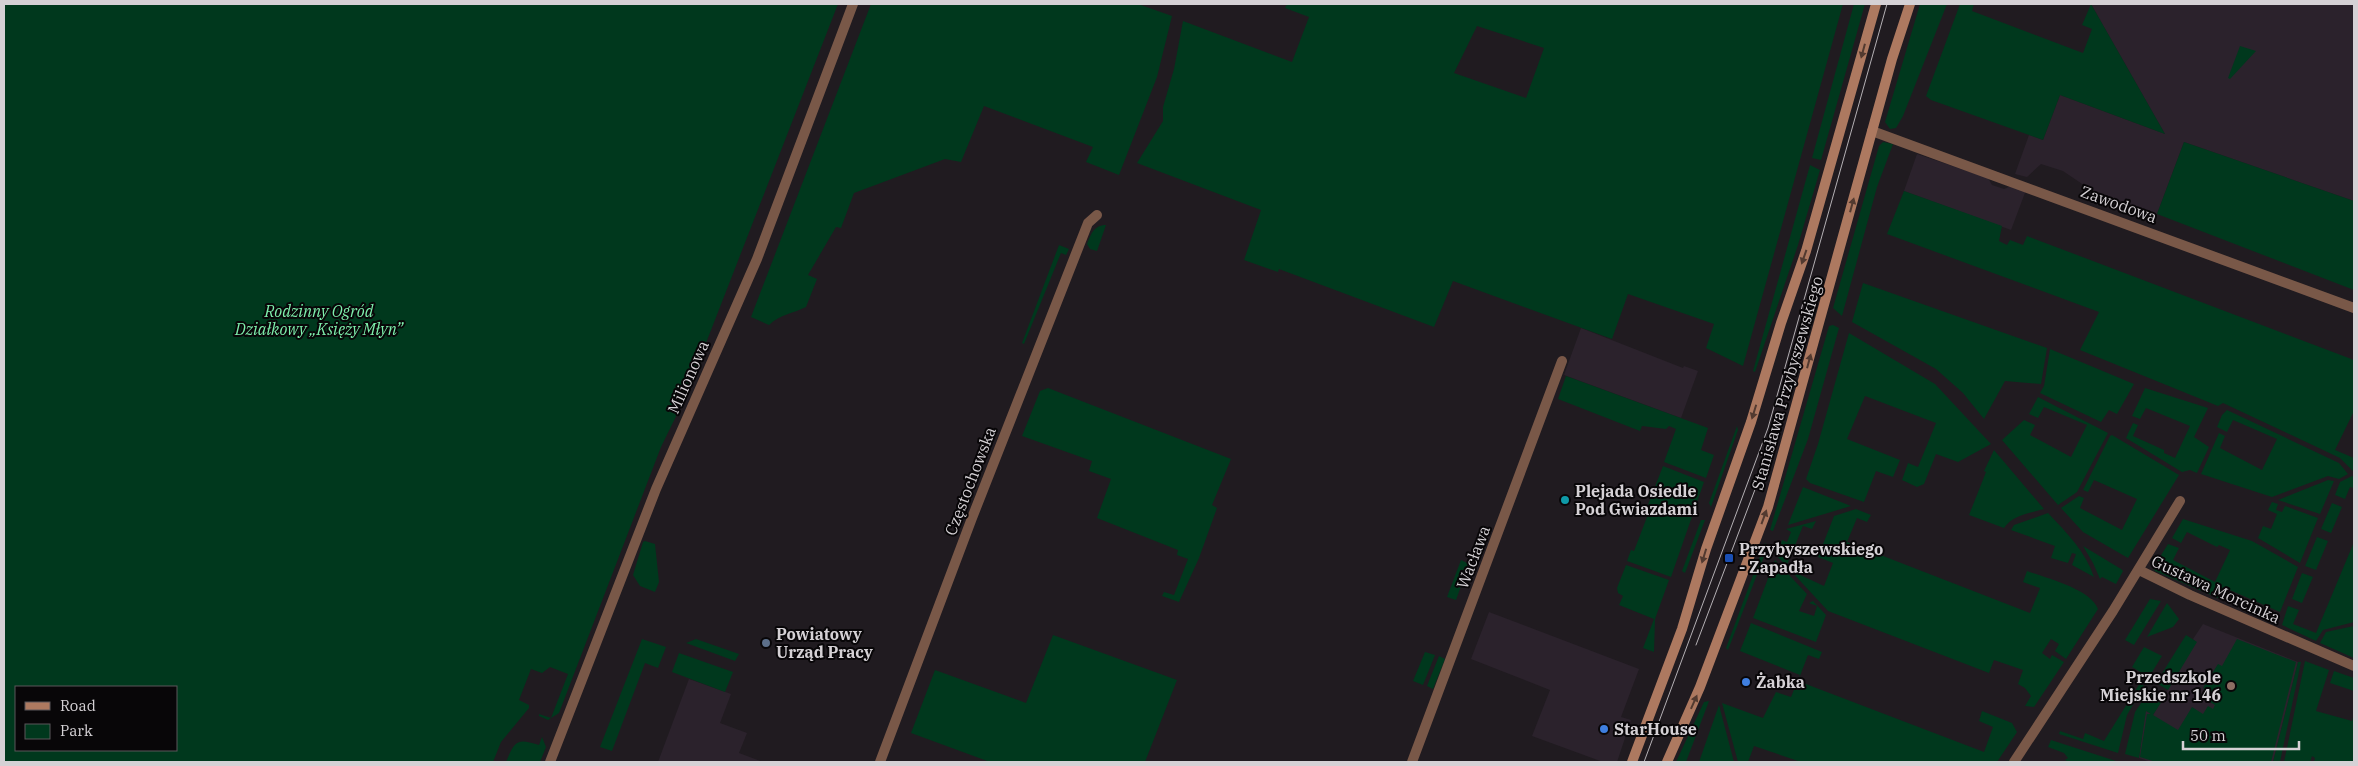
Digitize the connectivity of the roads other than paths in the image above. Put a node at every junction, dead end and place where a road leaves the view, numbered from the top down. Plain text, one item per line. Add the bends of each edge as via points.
1 (852, 4) edge
2 (1876, 4) edge
3 (1910, 4) edge
4 (1872, 131) junction
5 (1097, 215) dead end
6 (2354, 308) edge
7 (1562, 361) dead end
8 (2180, 500) dead end
9 (2139, 570) junction
10 (2354, 666) edge
11 (550, 762) edge
12 (880, 762) edge
13 (1412, 762) edge
14 (1632, 762) edge
15 (1667, 762) edge
16 (2014, 762) edge

1 - 11 street, Milionowa via 756,258 656,489
2 -> 14 main road, Stanisława Przybyszewskiego via 1806,251 1751,422 1706,549 1682,629
3 - 4 main road, Stanisława Przybyszewskiego
4 - 6 street, Zawodowa
15 -> 4 main road, Stanisława Przybyszewskiego via 1707,670 1768,507
5 - 12 street, Częstochowska via 1088,223 1039,346
7 - 13 street, Wacława
8 - 9 street
9 - 10 street, Gustawa Morcinka
9 - 16 street, Gustawa Morcinka

